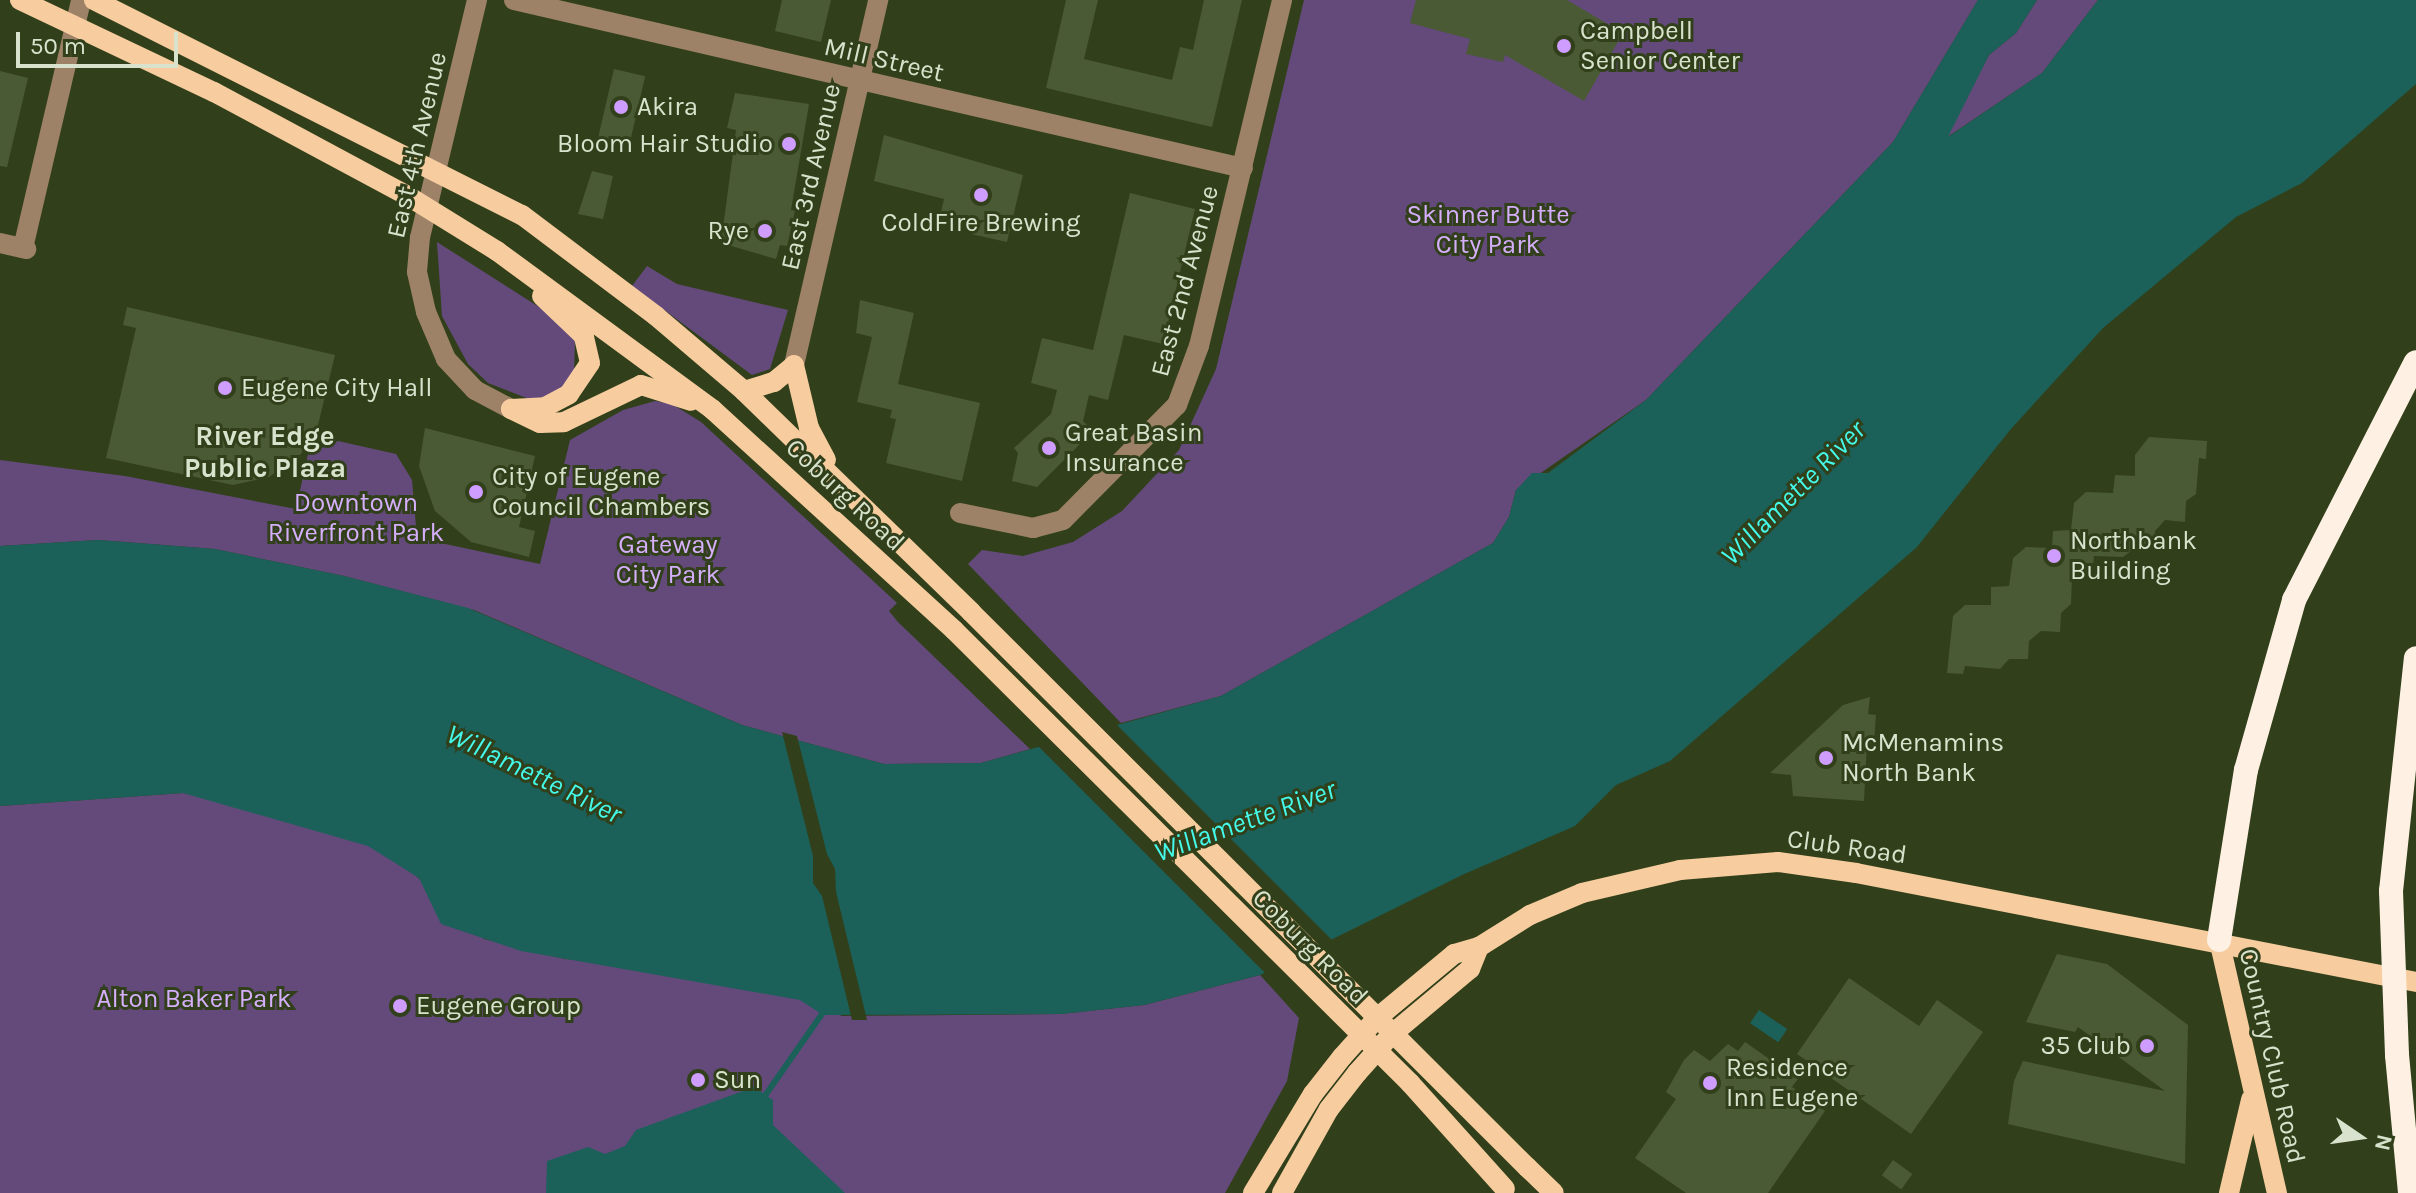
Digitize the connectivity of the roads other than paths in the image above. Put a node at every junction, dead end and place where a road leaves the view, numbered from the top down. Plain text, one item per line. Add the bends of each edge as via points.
1 (20, 0) edge
2 (81, 0) edge
3 (94, 0) edge
4 (477, 0) edge
5 (514, 0) edge
6 (878, 0) edge
7 (1282, 0) edge
8 (860, 81) junction
9 (1243, 168) junction
10 (0, 243) edge
11 (497, 251) junction
12 (2416, 362) edge
13 (794, 365) junction
14 (744, 391) junction
15 (511, 409) junction
16 (712, 409) junction
17 (834, 474) junction
18 (960, 513) dead end
19 (2416, 658) edge
20 (2219, 940) junction
21 (1479, 947) junction
22 (2416, 982) edge
23 (2252, 1092) junction
24 (1507, 1191) edge
25 (1253, 1193) edge
26 (1282, 1193) edge
27 (1554, 1193) edge
28 (2229, 1193) edge
29 (2277, 1193) edge
30 (2410, 1193) edge

1 - 11 main road, Coburg Road, bridge via 214,92 408,196
2 - 10 street via 25,249
3 - 14 main road, Coburg Road, bridge via 522,215 656,316
4 - 15 street, East 4th Avenue via 420,237 417,272 426,312 446,359 475,390
5 - 8 street, Mill Street
6 - 8 street, East 3rd Avenue
7 - 9 street, East 2nd Avenue
8 - 9 street, Mill Street
8 - 13 street, East 3rd Avenue
9 - 18 street, East 2nd Avenue via 1199,346 1177,405 1063,520 1033,528
11 - 15 main road via 576,325 590,348 585,376 569,394 545,407
11 - 16 main road, Coburg Road
12 - 20 highway via 2294,600 2246,770
13 - 14 main road via 774,382
13 - 17 main road via 809,428
14 - 17 main road, Coburg Road
15 - 16 main road via 540,423 564,422 618,392 645,385
16 - 24 main road, Coburg Road, bridge via 954,630 1410,1083
17 - 27 main road, Coburg Road, bridge
19 - 30 highway, bridge via 2391,891 2397,1055
20 - 21 main road, Club Road via 1778,862 1680,870 1582,893 1530,915
20 - 22 main road, Country Club Road
20 - 23 main road, Country Club Road
21 - 25 main road, Club Road via 1454,954 1377,1018 1313,1094
21 - 26 main road, Club Road via 1470,969 1391,1035 1357,1073 1329,1109
23 - 28 main road
23 - 29 main road, Country Club Road

